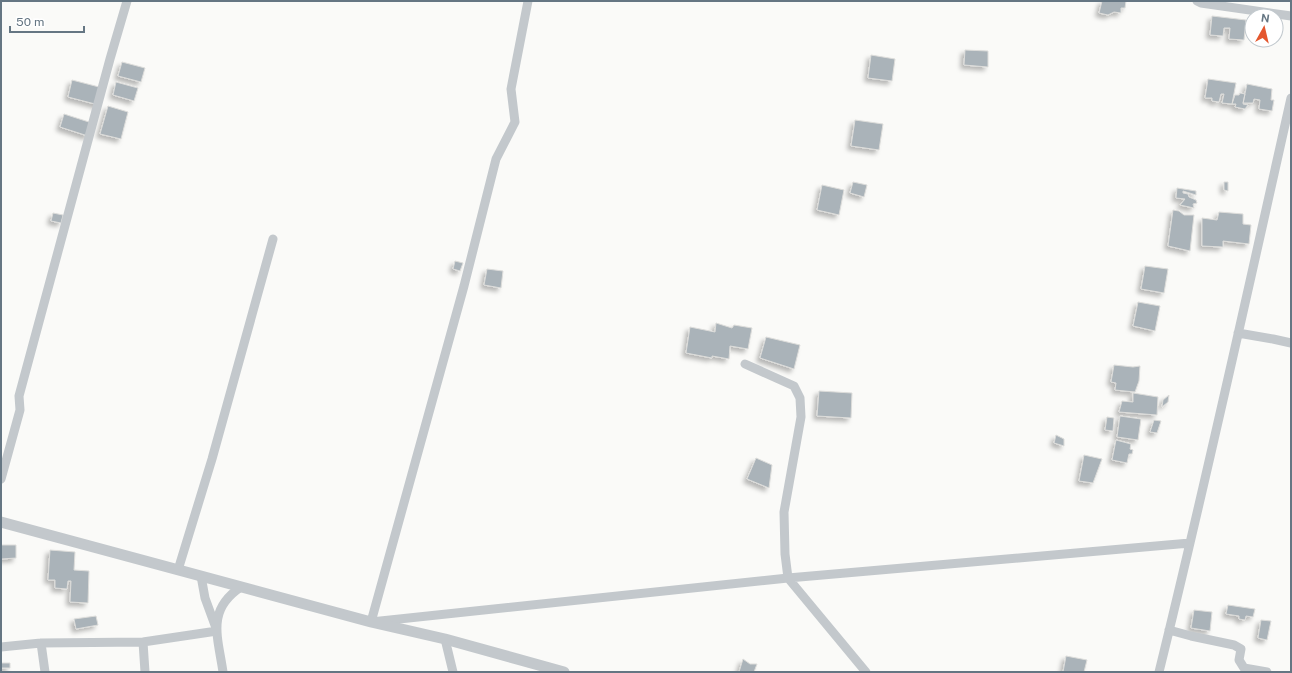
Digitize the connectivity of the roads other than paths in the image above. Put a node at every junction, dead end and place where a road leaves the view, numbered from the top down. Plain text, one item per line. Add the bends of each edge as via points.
1 (127, 1) edge
2 (528, 1) edge
3 (1197, 1) edge
4 (1291, 16) edge
5 (1291, 98) edge
6 (273, 239) dead end
7 (1238, 334) junction
8 (1291, 343) edge
9 (745, 364) dead end
10 (1, 479) edge
11 (1, 522) edge
12 (1190, 543) junction
13 (178, 570) junction
14 (201, 576) junction
15 (788, 578) junction
16 (241, 586) junction
17 (371, 622) junction
18 (1169, 630) junction
19 (217, 631) junction
20 (446, 639) junction
21 (41, 642) junction
22 (143, 642) junction
23 (1, 647) edge
24 (46, 672) edge
25 (145, 672) edge
26 (223, 672) edge
27 (453, 672) edge
28 (564, 672) edge
29 (866, 672) edge
30 (1159, 672) edge
31 (1267, 672) edge

1 - 10 street via 19,396 20,410
2 - 17 street via 511,89 515,122 496,160 464,286
3 - 4 street
5 - 7 street
6 - 13 street
7 - 8 street
7 - 12 street
9 - 15 street via 794,386 800,398 801,417 784,512
11 - 13 street
12 - 15 street
12 - 18 street
13 - 14 street
14 - 16 street
14 - 19 street via 207,604
15 - 17 street
15 - 29 street
16 - 17 street
16 - 19 street via 222,605
17 - 20 street
18 - 30 street
18 - 31 street via 1234,645 1241,649 1239,660 1244,668
19 - 22 street
19 - 26 street
20 - 27 street
20 - 28 street
21 - 22 street
21 - 23 street
21 - 24 street
22 - 25 street

